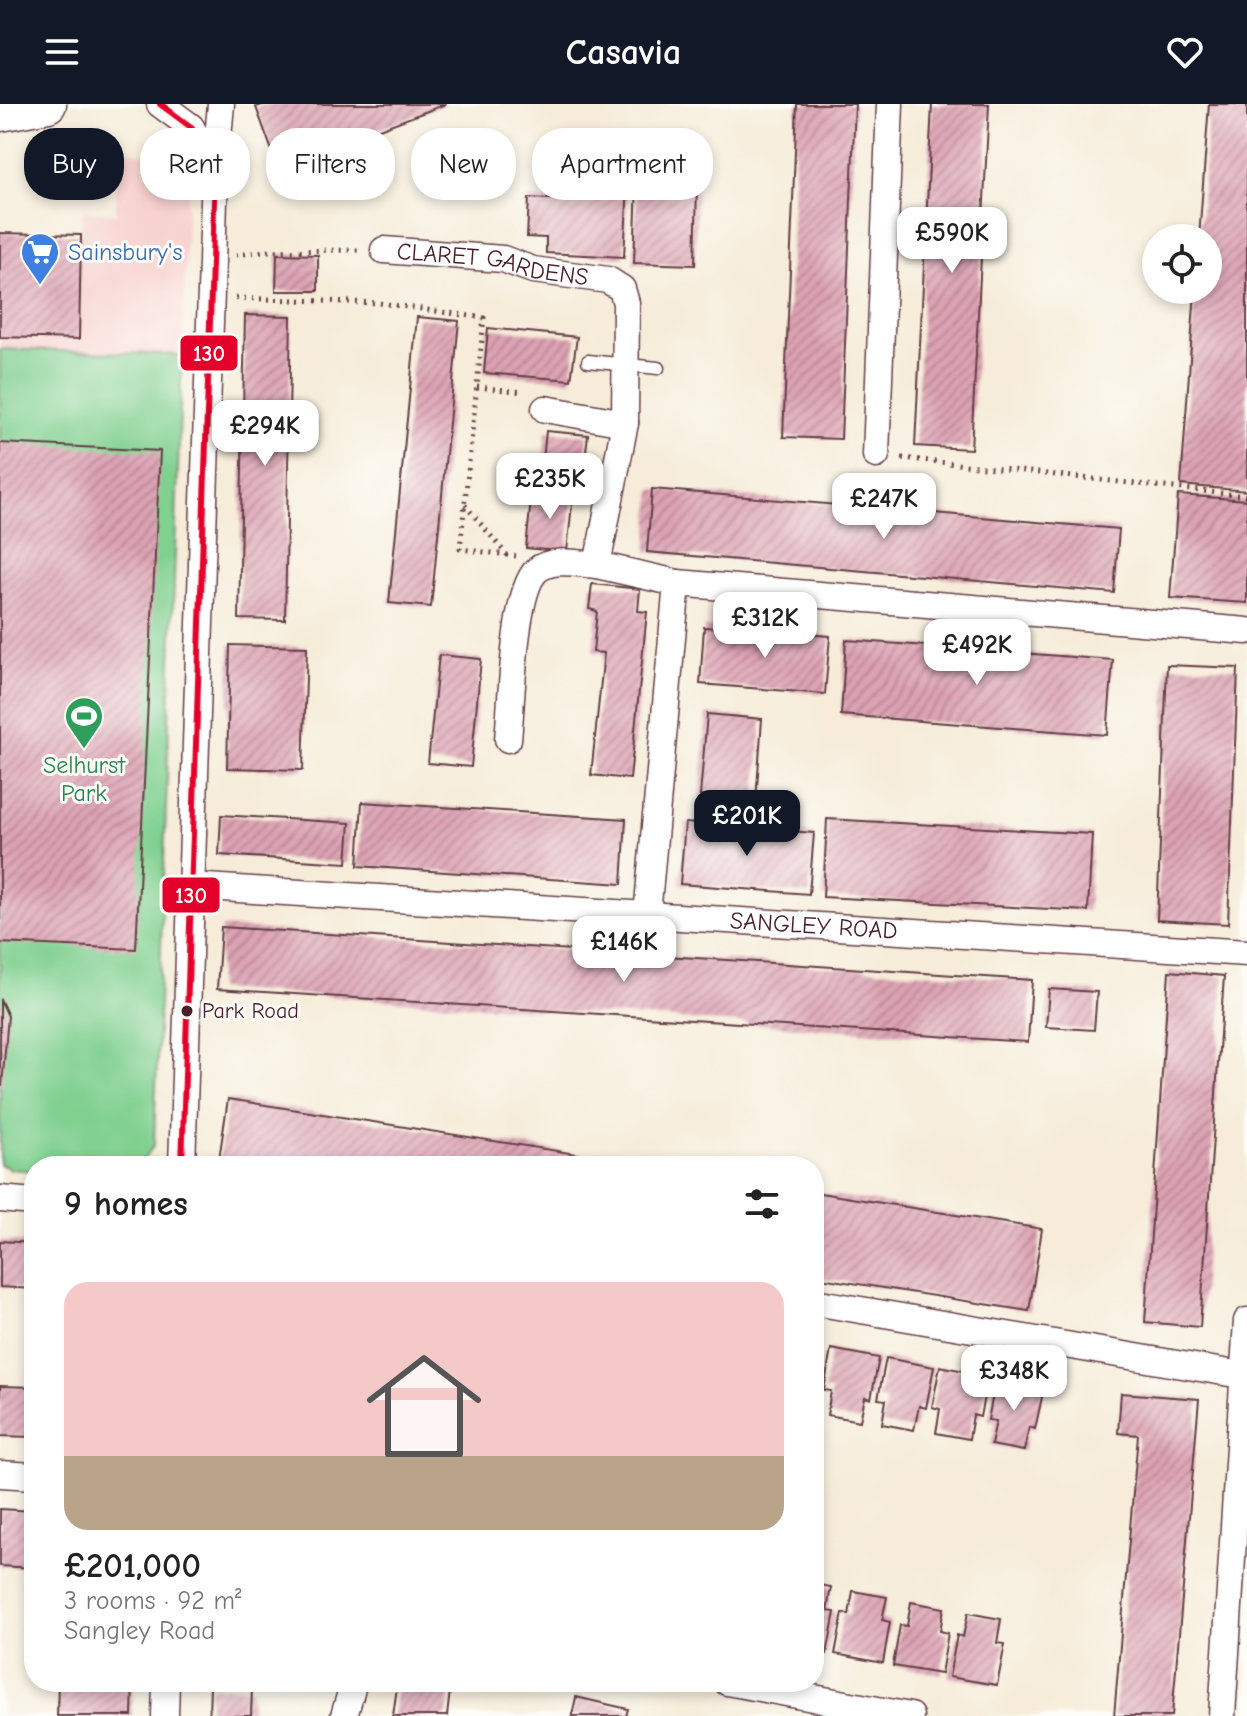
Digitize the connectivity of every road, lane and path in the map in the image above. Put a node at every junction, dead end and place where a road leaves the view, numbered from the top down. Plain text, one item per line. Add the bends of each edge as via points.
1 (48, 104) edge
2 (160, 104) edge
3 (221, 104) edge
4 (890, 104) edge
5 (0, 113) edge
6 (192, 128) edge
7 (219, 128) edge
8 (214, 200) edge
9 (384, 250) joint
10 (212, 259) junction
11 (211, 298) junction
12 (588, 361) dead end
13 (626, 363) junction
14 (658, 368) dead end
15 (477, 387) junction
16 (545, 409) joint
17 (625, 423) junction
18 (876, 455) joint
19 (1247, 496) edge
20 (465, 504) junction
21 (507, 555) junction
22 (557, 562) junction
23 (597, 565) junction
24 (677, 583) junction
25 (1247, 631) edge
26 (508, 739) dead end
27 (191, 886) junction
28 (647, 915) junction
29 (1247, 953) edge
30 (182, 1156) edge
31 (0, 1199) edge
32 (24, 1201) edge
33 (824, 1304) edge
34 (1247, 1321) edge
35 (1246, 1375) edge
36 (0, 1474) edge
37 (24, 1475) edge
38 (166, 1692) edge
39 (351, 1692) edge
40 (781, 1692) edge
41 (165, 1716) edge
42 (344, 1716) edge
43 (910, 1716) edge
44 (1222, 1716) edge

1 - 5 main road
2 - 6 street
3 - 7 street
4 - 18 street
8 - 10 street
9 - 10 path via 265,251
9 - 13 street, CLARET GARDENS via 503,259 533,270 608,280 622,289 626,303
10 - 11 street
11 - 15 path via 379,303 484,318
11 - 27 street
12 - 13 lane
13 - 14 lane
13 - 17 street, CLARET GARDENS
15 - 16 path via 530,393 527,407
15 - 20 path
16 - 17 street
17 - 23 street, CLARET GARDENS
18 - 19 path
20 - 21 path
20 - 21 path via 460,549
21 - 22 path
22 - 23 street
22 - 26 street via 539,568 520,604
23 - 24 street
24 - 25 street
24 - 28 street
27 - 28 street, SANGLEY ROAD
27 - 30 street
28 - 29 street, SANGLEY ROAD
31 - 32 street
33 - 35 street
34 - 35 street
35 - 44 street
36 - 37 street
38 - 41 street
39 - 42 street
40 - 43 street

